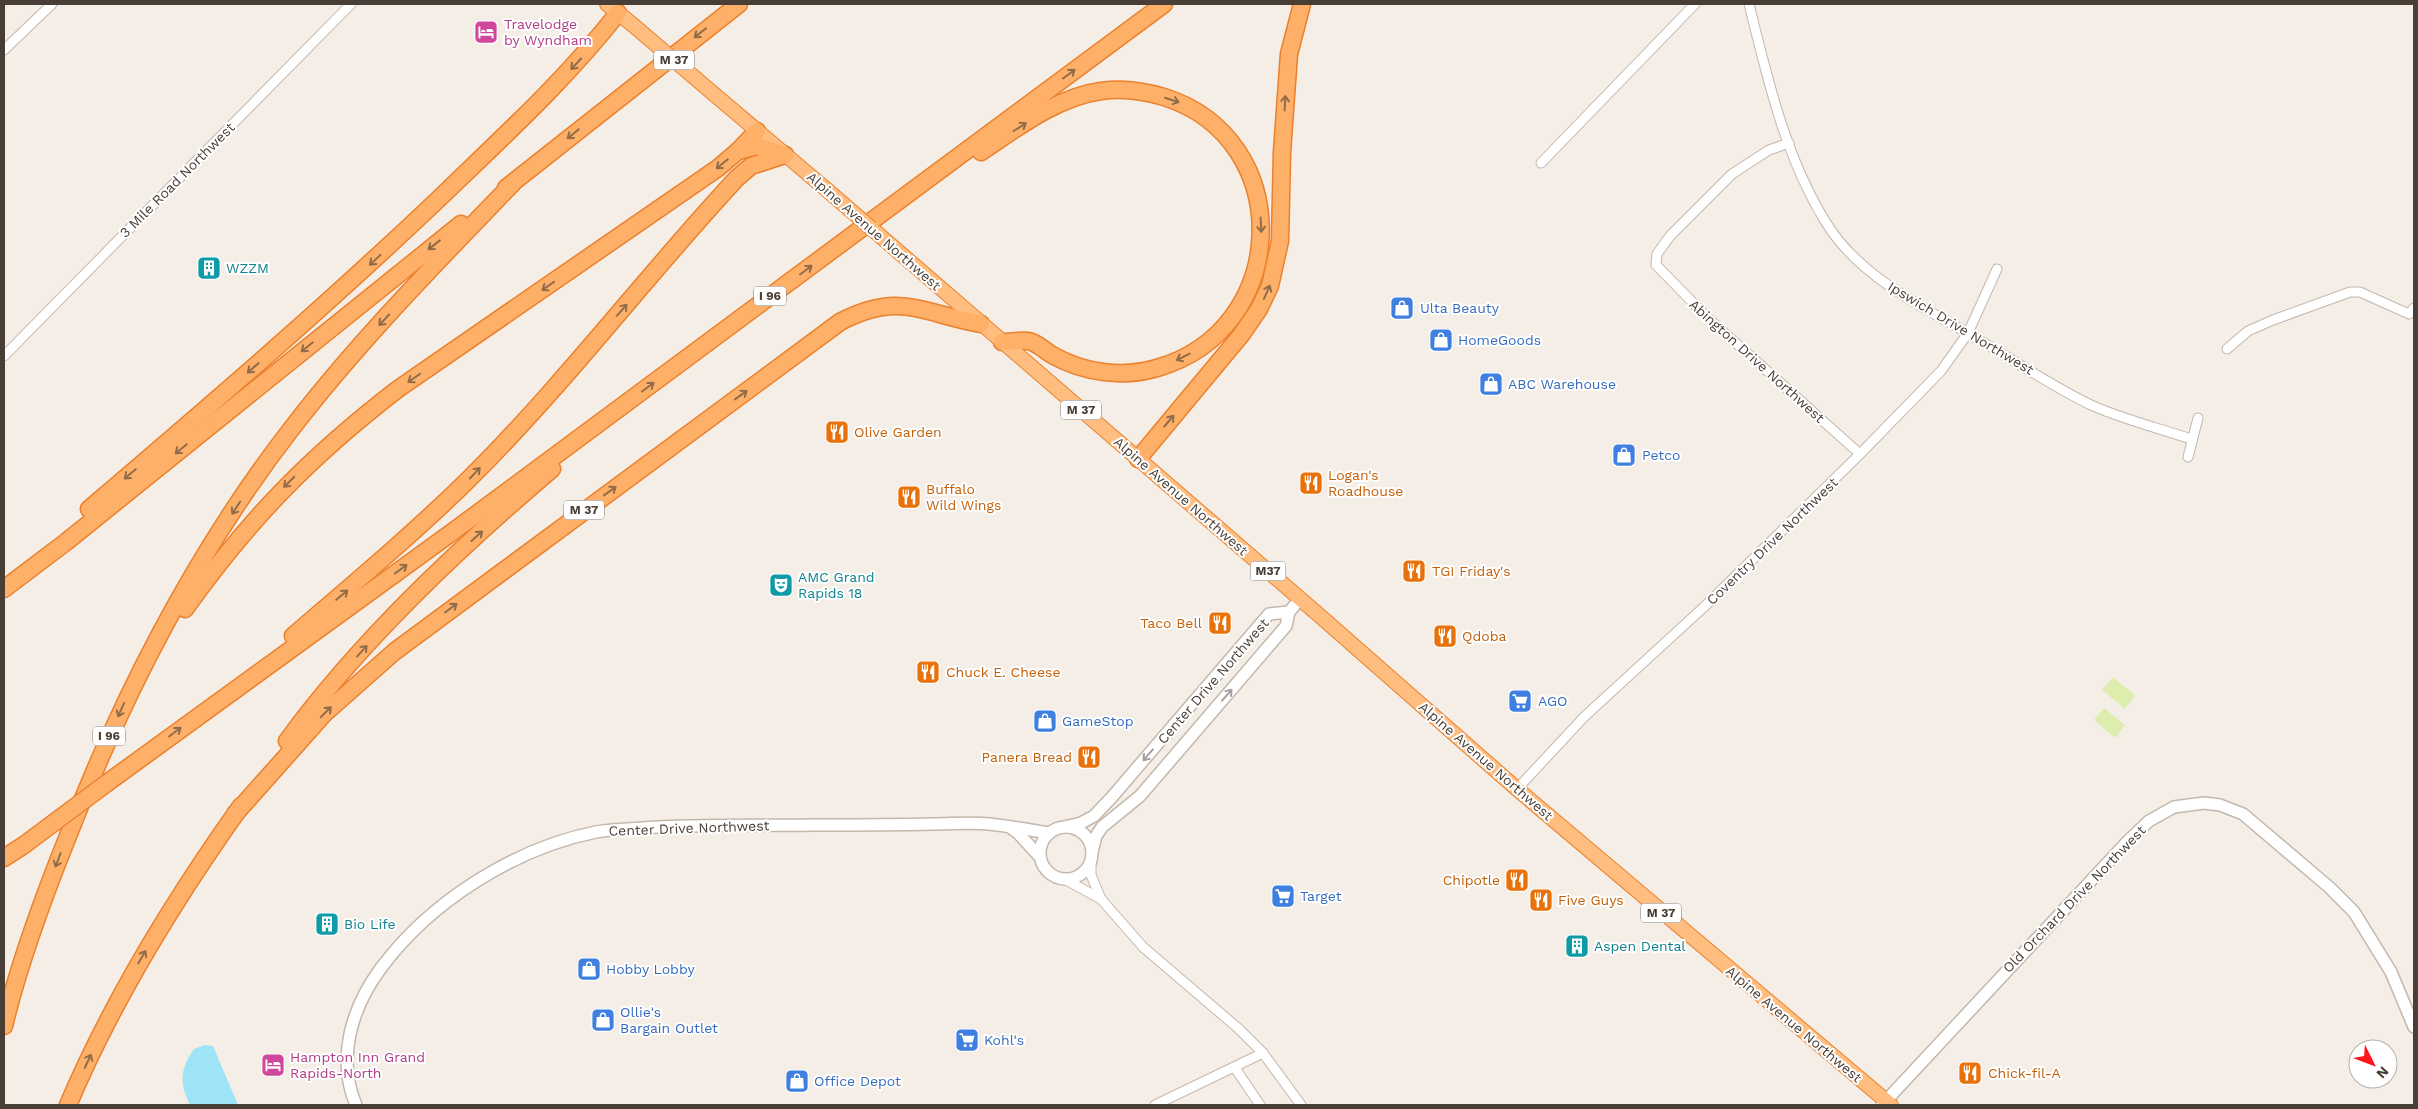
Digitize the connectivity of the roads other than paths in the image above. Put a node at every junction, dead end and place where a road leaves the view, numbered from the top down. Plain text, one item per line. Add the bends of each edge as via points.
1 (52, 4) edge
2 (351, 4) edge
3 (739, 4) edge
4 (1164, 4) edge
5 (1302, 4) edge
6 (1695, 4) edge
7 (1749, 4) edge
8 (616, 7) edge
9 (633, 25) joint
10 (4, 50) edge
11 (757, 130) junction
12 (1789, 143) junction
13 (738, 151) junction
14 (785, 155) junction
15 (1541, 163) dead end
16 (932, 176) junction
17 (513, 182) junction
18 (1997, 270) dead end
19 (2414, 308) edge
20 (981, 324) junction
21 (1968, 333) junction
22 (1002, 342) junction
23 (2227, 349) dead end
24 (4, 356) edge
25 (609, 416) junction
26 (2198, 418) dead end
27 (2191, 439) junction
28 (1860, 454) junction
29 (2188, 457) dead end
30 (1138, 459) junction
31 (1236, 543) joint
32 (6, 587) edge
33 (1300, 599) junction
34 (1289, 612) junction
35 (254, 674) junction
36 (132, 684) junction
37 (1517, 789) junction
38 (235, 814) junction
39 (1064, 827) junction
40 (1009, 828) junction
41 (1049, 833) junction
42 (1091, 856) junction
43 (1040, 857) junction
44 (4, 858) edge
45 (1064, 879) junction
46 (1101, 899) junction
47 (4, 1026) edge
48 (2414, 1026) edge
49 (1263, 1053) junction
50 (1235, 1068) junction
51 (1886, 1104) edge
52 (68, 1105) edge
53 (356, 1105) edge
54 (1154, 1105) edge
55 (1260, 1105) edge
56 (1301, 1105) edge

1 - 10 street
2 - 24 street, 3 Mile Road Northwest
3 -> 17 highway, I 96
16 -> 4 highway, I 96
30 -> 5 highway via 1242,334 1270,286 1280,241 1289,54
6 - 15 street
7 - 12 street, Ipswich Drive Northwest via 1767,79
8 - 9 highway, M 37
8 -> 32 highway via 588,50 540,101 376,259 54,540
9 - 11 highway, Alpine Avenue Northwest / M 37, bridge
11 - 13 highway
11 - 14 highway, Alpine Avenue Northwest / M 37
12 - 21 street, Ipswich Drive Northwest via 1807,189 1841,243 1903,296
12 - 28 street, Abington Drive Northwest via 1769,150 1732,174 1670,236 1657,254 1656,265 1710,319
13 - 14 highway via 757,146
13 -> 36 highway via 687,190 398,389 334,441 287,483 219,562
14 - 20 highway, Alpine Avenue Northwest / M 37, bridge
35 -> 14 highway via 469,480 737,178 751,166
16 -> 22 highway via 963,164 1060,104 1101,91 1127,90 1180,102 1203,116 1235,150 1250,175 1262,225 1261,254 1254,278 1239,308 1201,347 1156,368 1114,373 1073,365 1030,341
25 -> 16 highway, I 96
17 -> 32 highway
17 -> 36 highway, I 96 via 372,332 291,429 178,601
18 - 21 street, Coventry Drive Northwest
19 - 23 street via 2409,314 2360,292 2350,292 2273,320 2248,332
20 - 22 highway, Alpine Avenue Northwest / M 37
38 -> 20 highway, M 37 via 324,714 394,652 840,322 859,312 898,305 918,307
21 - 27 street, Ipswich Drive Northwest via 2091,405
21 - 28 street, Coventry Drive Northwest via 1941,371
22 - 30 highway, Alpine Avenue Northwest / M 37
35 -> 25 highway
38 -> 25 highway, I 96 via 298,727 386,626 472,541
26 - 27 street
27 - 29 street
28 - 37 street, Coventry Drive Northwest via 1705,606 1584,717
30 - 31 highway, Alpine Avenue Northwest / M 37
31 - 33 highway, Alpine Avenue Northwest / M37
33 - 34 street
33 - 37 highway, Alpine Avenue Northwest / M 37
34 -> 39 street, Center Drive Northwest via 1269,614 1094,816
42 -> 34 street, Center Drive Northwest via 1102,827 1140,796 1286,626
44 -> 35 highway, bridge
36 -> 47 highway, I 96 via 37,913
37 - 51 highway, Alpine Avenue Northwest / M 37
52 -> 38 highway, I 96 via 99,1037 143,956
39 - 41 street
39 - 42 street via 1086,836
40 - 41 street, Center Drive Northwest
40 - 43 street
40 - 53 street, Center Drive Northwest via 988,824 670,826 598,832 538,849 496,868 458,894 388,958 367,987 351,1024 347,1056 351,1094
41 - 43 street via 1043,840
42 - 45 street via 1080,874
42 - 46 street via 1091,875
43 - 45 street via 1048,872
45 - 46 street
46 - 49 street via 1143,947
48 - 51 street, Old Orchard Drive Northwest via 2392,972 2354,912 2334,892 2243,814 2204,803 2189,804 2161,813 2128,841
49 - 50 street
49 - 56 street
50 - 54 street
50 - 55 street

